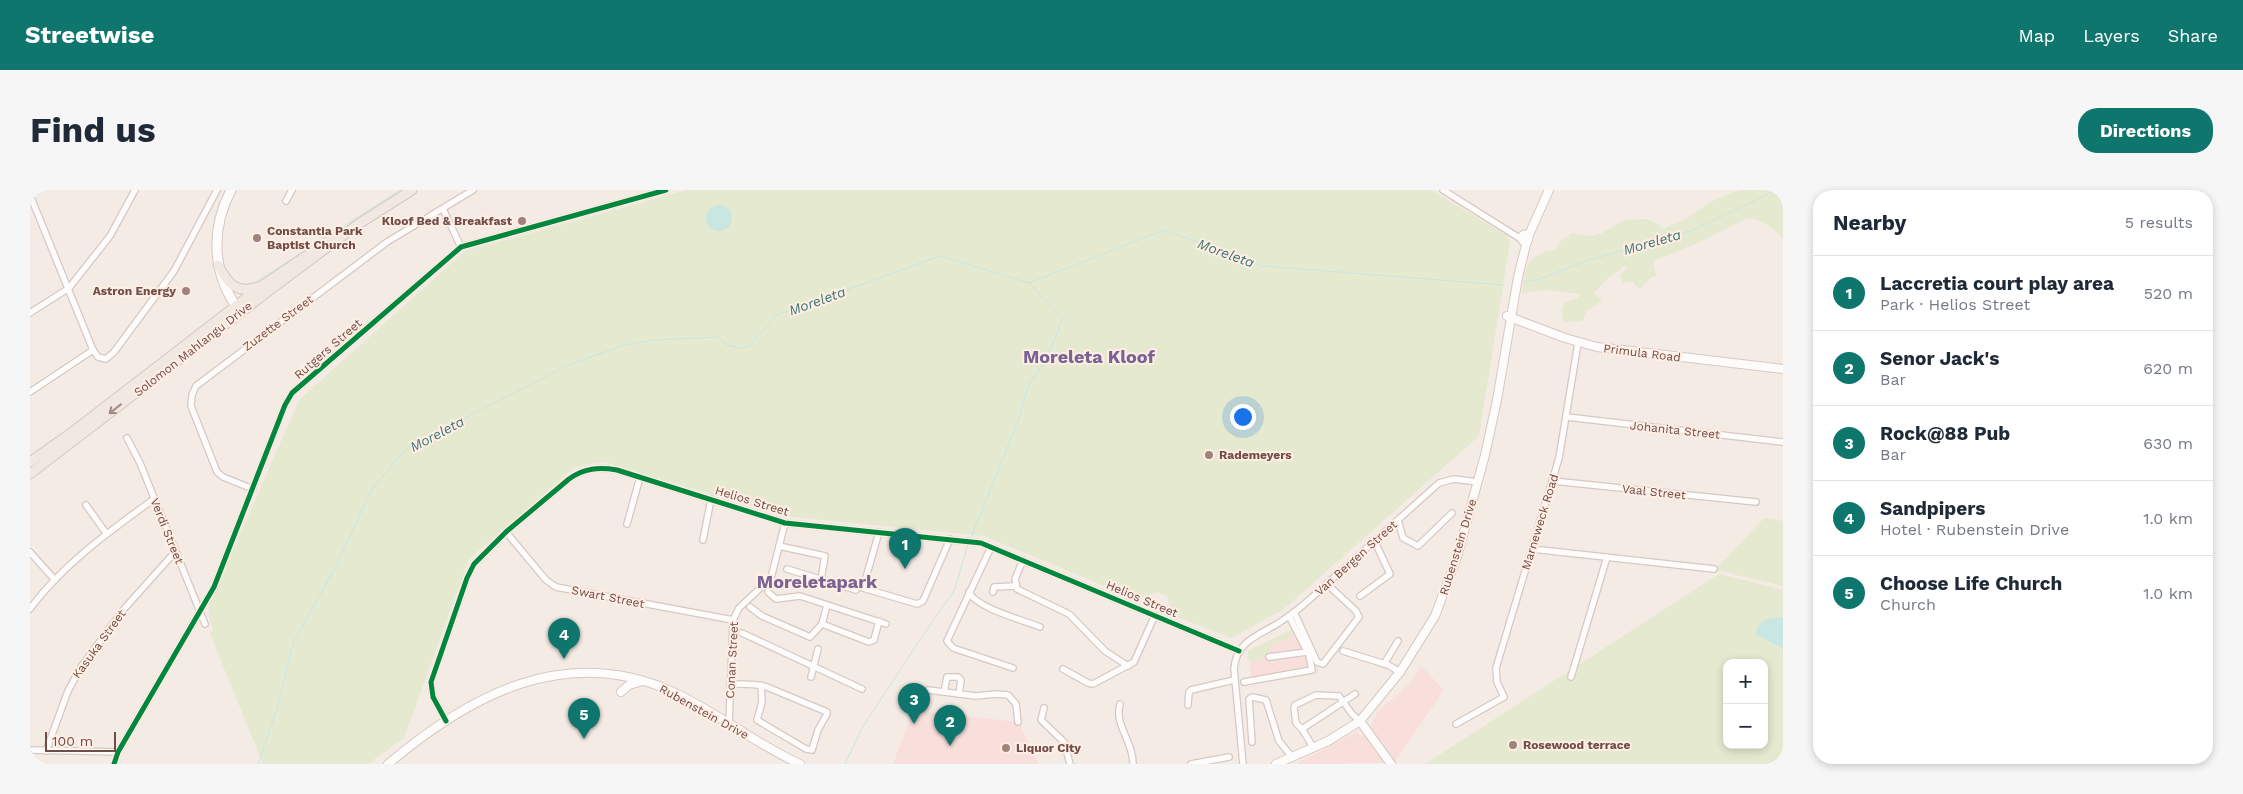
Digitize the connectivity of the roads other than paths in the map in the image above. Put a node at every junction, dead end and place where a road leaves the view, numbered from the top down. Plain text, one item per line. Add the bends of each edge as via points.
1 (134, 190) edge
2 (217, 190) edge
3 (231, 190) edge
4 (292, 190) edge
5 (412, 190) edge
6 (473, 190) edge
7 (1443, 190) edge
8 (1549, 190) edge
9 (662, 191) edge
10 (30, 196) edge
11 (226, 200) junction
12 (286, 201) dead end
13 (443, 209) junction
14 (357, 225) junction
15 (1524, 238) junction
16 (461, 247) junction
17 (218, 265) junction
18 (263, 285) junction
19 (69, 288) junction
20 (236, 311) junction
21 (30, 313) edge
22 (1508, 316) junction
23 (1578, 342) junction
24 (93, 350) junction
25 (1783, 369) edge
26 (30, 392) edge
27 (1567, 417) junction
28 (127, 438) dead end
29 (1783, 442) edge
30 (30, 462) edge
31 (30, 474) edge
32 (640, 478) junction
33 (1553, 481) junction
34 (1478, 482) junction
35 (253, 489) junction
36 (154, 499) junction
37 (710, 500) junction
38 (1756, 502) dead end
39 (86, 505) dead end
40 (1452, 513) dead end
41 (1398, 520) junction
42 (785, 523) junction
43 (628, 524) dead end
44 (506, 532) junction
45 (879, 532) junction
46 (106, 533) junction
47 (950, 539) junction
48 (703, 540) dead end
49 (1375, 542) junction
50 (779, 546) junction
51 (991, 547) junction
52 (1532, 549) junction
53 (30, 552) edge
54 (175, 552) junction
55 (1607, 557) junction
56 (1023, 560) junction
57 (788, 569) dead end
58 (1714, 569) dead end
59 (821, 579) junction
60 (56, 580) junction
61 (1327, 584) junction
62 (1015, 586) junction
63 (856, 590) dead end
64 (768, 592) dead end
65 (968, 592) junction
66 (993, 592) dead end
67 (1360, 596) dead end
68 (827, 605) junction
69 (750, 607) dead end
70 (30, 609) edge
71 (202, 612) junction
72 (1291, 614) junction
73 (1155, 615) junction
74 (733, 620) junction
75 (878, 622) junction
76 (205, 624) dead end
77 (822, 624) junction
78 (886, 624) dead end
79 (1040, 627) dead end
80 (742, 633) dead end
81 (1398, 641) dead end
82 (818, 649) dead end
83 (1239, 650) junction
84 (1343, 651) dead end
85 (1307, 652) junction
86 (1269, 657) dead end
87 (1384, 664) junction
88 (814, 666) junction
89 (1128, 666) junction
90 (1014, 668) dead end
91 (1062, 669) dead end
92 (1400, 672) junction
93 (610, 674) junction
94 (811, 677) dead end
95 (1571, 677) dead end
96 (1234, 680) junction
97 (645, 681) junction
98 (1244, 682) dead end
99 (738, 684) dead end
100 (761, 685) junction
101 (862, 689) dead end
102 (928, 690) dead end
103 (944, 692) junction
104 (959, 694) junction
105 (1355, 694) dead end
106 (1344, 702) junction
107 (1120, 704) dead end
108 (1188, 705) dead end
109 (1044, 708) dead end
110 (446, 721) junction
111 (1360, 721) junction
112 (1018, 722) dead end
113 (729, 724) junction
114 (1456, 724) dead end
115 (1302, 729) junction
116 (1252, 742) dead end
117 (1313, 747) junction
118 (30, 750) edge
119 (46, 751) junction
120 (118, 752) junction
121 (1229, 757) dead end
122 (1292, 757) junction
123 (114, 764) edge
124 (388, 764) edge
125 (800, 764) edge
126 (1070, 764) edge
127 (1133, 764) edge
128 (1191, 764) edge
129 (1243, 764) edge
130 (1276, 764) edge
131 (1391, 764) edge

1 - 19 street via 110,236
2 - 24 street via 174,271 114,352 102,359
3 - 11 main road
4 - 12 street
5 - 14 main road, Solomon Mahlangu Drive
6 - 13 street, Zuzette Street
7 - 15 street
8 - 15 street, Rubenstein Drive
9 - 16 street, Rutgers Street
10 - 19 street
11 - 17 main road via 216,236
11 - 20 main road via 214,224 212,249 219,282
13 - 16 street
13 - 35 street, Zuzette Street via 387,242 196,386 191,406 217,472 222,478
14 - 18 main road, Solomon Mahlangu Drive via 330,239
14 - 20 main road, Solomon Mahlangu Drive
15 - 22 street, Rubenstein Drive
16 - 35 street, Rutgers Street via 292,393
17 - 18 main road via 227,280 237,288 248,290
17 - 20 main road
18 - 20 main road, Solomon Mahlangu Drive
19 - 21 street
19 - 24 street
20 - 30 main road, Solomon Mahlangu Drive
20 -> 31 main road, Solomon Mahlangu Drive
22 - 23 street, Primula Road
22 - 34 street, Rubenstein Drive
23 - 25 street, Primula Road via 1618,351
23 - 27 street, Marneweck Road
24 - 26 street
27 - 29 street, Johanita Street
27 - 33 street, Marneweck Road
28 - 36 street, Verdi Street
32 - 37 street, Helios Street
32 - 43 street
32 - 44 street, Helios Street via 604,468 581,472
33 - 38 street, Vaal Street
33 - 52 street, Marneweck Road
34 - 41 street, Van Bergen Street via 1454,479 1442,482
34 - 92 street, Rubenstein Drive via 1444,595 1422,640
35 - 71 street, Rutgers Street
36 - 46 street
36 - 54 street, Verdi Street
37 - 42 street, Helios Street
37 - 48 street
39 - 46 street
40 - 41 street via 1418,546 1403,538
41 - 49 street, Van Bergen Street
42 - 45 street, Helios Street
42 - 50 street, Conan Street
44 - 74 street, Swart Street via 546,580 556,587
44 - 110 street, Helios Street via 481,556 466,578 433,674 432,692
45 - 47 street, Helios Street
45 - 47 street via 863,588 917,604 923,601
46 - 60 street
47 - 51 street, Helios Street
49 - 61 street, Van Bergen Street
49 - 67 street via 1389,575
50 - 59 street via 824,555 826,560
50 - 74 street, Conan Street via 769,581 739,608
51 - 56 street, Helios Street
51 - 65 street
52 - 55 street
52 - 114 street, Marneweck Road via 1496,668 1496,682 1504,697
53 - 60 street
54 - 71 street, Verdi Street
54 - 119 street, Kasuka Street via 124,609 81,667 68,691
55 - 58 street
55 - 95 street
56 - 62 street
56 - 73 street, Helios Street
57 - 59 street
59 - 63 street
60 - 70 street
61 - 72 street, Van Bergen Street
61 - 72 street via 1356,610 1359,617 1323,664 1317,662
62 - 66 street via 996,586
62 - 89 street via 1021,592 1069,614 1105,651
64 - 68 street via 776,599 800,596
65 - 79 street via 974,600 986,606
65 - 90 street via 948,644
68 - 75 street
68 - 77 street
69 - 77 street via 762,616 810,637
71 - 76 street, Verdi Street
71 - 120 street, Rutgers Street
72 - 83 street, Van Bergen Street via 1252,637
72 - 85 street
73 - 83 street, Helios Street
73 - 89 street via 1136,658
74 - 113 street, Conan Street
75 - 77 street via 874,640 869,642
75 - 78 street
80 - 88 street
81 - 87 street
82 - 88 street
83 - 96 street via 1234,664
84 - 87 street
85 - 86 street
85 - 98 street via 1312,668 1309,671
87 - 92 street
88 - 94 street
88 - 101 street
89 - 91 street via 1093,684
92 - 111 street, Rubenstein Drive
93 - 97 street, Rubenstein Drive
93 - 97 street via 620,682 621,691 630,684
93 - 110 street, Rubenstein Drive via 564,675 510,687 480,700
96 - 108 street via 1191,690
96 - 129 street
97 - 113 street, Rubenstein Drive via 673,692
99 - 100 street
100 - 100 street via 828,713 812,750 756,720 762,704
102 - 103 street
103 - 104 street
103 - 104 street via 947,677 958,677 961,680
104 - 112 street via 1008,695 1016,704
105 - 106 street
106 - 111 street
106 - 115 street
106 - 115 street via 1339,696 1324,694 1296,705 1296,723
107 - 127 street via 1119,721 1132,748
109 - 126 street via 1041,720 1064,742
110 - 124 street, Rubenstein Drive
111 - 117 street, Rubenstein Drive
111 - 131 street
113 - 125 street, Rubenstein Drive
115 - 117 street
116 - 122 street via 1249,698 1252,697 1266,700 1279,741
117 - 122 street, Rubenstein Drive
118 - 119 street
119 - 120 street
120 - 123 street, Rutgers Street
121 - 128 street
122 - 130 street, Rubenstein Drive

